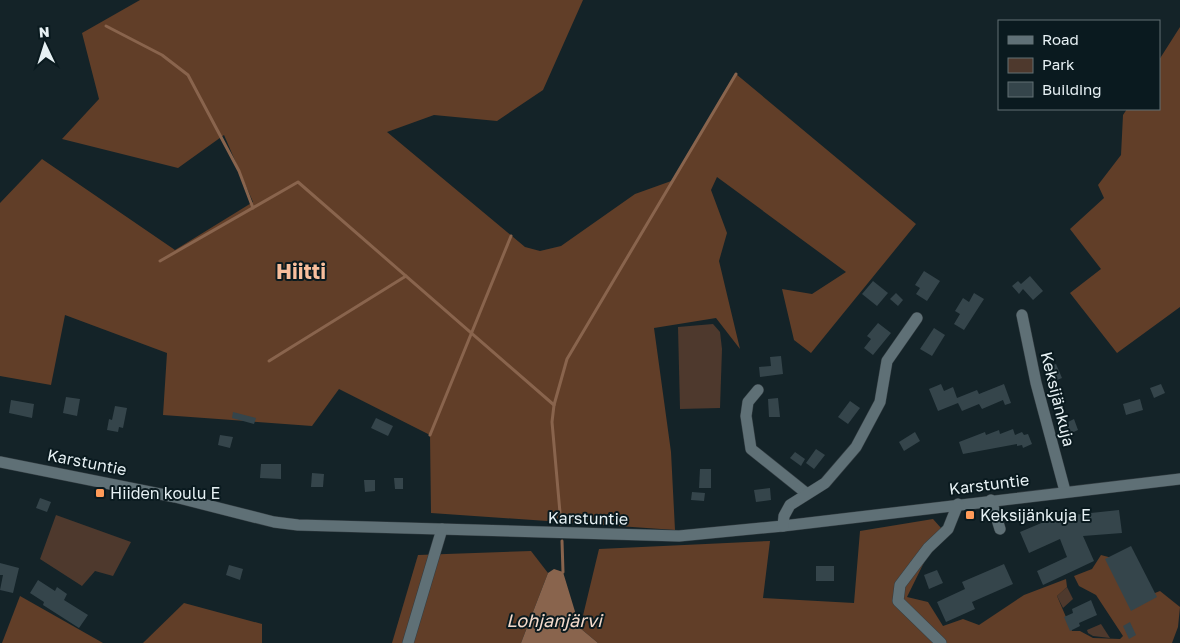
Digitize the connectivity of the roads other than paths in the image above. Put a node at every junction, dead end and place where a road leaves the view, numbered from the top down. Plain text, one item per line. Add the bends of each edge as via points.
1 (1022, 315) dead end
2 (917, 318) dead end
3 (758, 390) dead end
4 (0, 462) edge
5 (1180, 479) edge
6 (1065, 491) junction
7 (806, 493) junction
8 (991, 500) junction
9 (958, 504) junction
10 (783, 526) junction
11 (442, 529) junction
12 (1000, 529) dead end
13 (408, 643) edge
14 (941, 643) edge

1 - 6 street, Keksijänkuja via 1036,383
2 - 7 street via 887,362 880,402 856,447 825,483
3 - 7 street via 748,402 746,416 751,450
4 - 11 street, Karstuntie via 174,497 274,522
5 - 6 street, Karstuntie
6 - 8 street, Karstuntie
7 - 10 street via 790,505
8 - 9 street, Karstuntie
8 - 12 street
9 - 10 street, Karstuntie
9 - 14 street via 948,530 928,548 900,584 897,595 898,601
10 - 11 street, Karstuntie via 680,536
11 - 13 street

